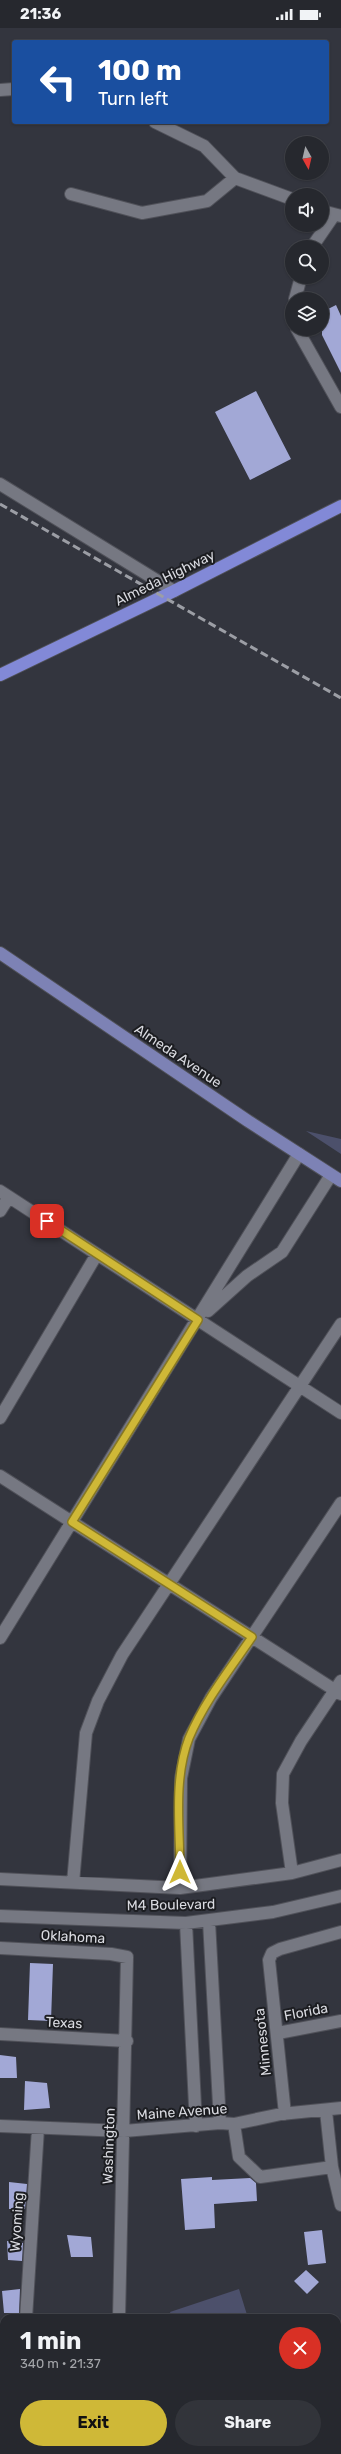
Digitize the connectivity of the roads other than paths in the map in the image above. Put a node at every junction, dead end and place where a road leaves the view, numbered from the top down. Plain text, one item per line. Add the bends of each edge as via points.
1 (12, 89) edge
2 (0, 90) edge
3 (159, 124) edge
4 (235, 178) junction
5 (72, 194) dead end
6 (285, 196) edge
7 (337, 215) edge
8 (317, 240) edge
9 (301, 336) edge
10 (341, 407) edge
11 (0, 484) edge
12 (341, 506) edge
13 (174, 591) junction
14 (0, 675) edge
15 (0, 953) edge
16 (299, 1154) junction
17 (331, 1174) junction
18 (341, 1181) edge
19 (5, 1194) edge
20 (0, 1211) edge
21 (97, 1254) junction
22 (198, 1320) junction
23 (341, 1324) edge
24 (300, 1386) junction
25 (341, 1413) edge
26 (0, 1418) edge
27 (0, 1476) edge
28 (341, 1503) edge
29 (72, 1522) junction
30 (169, 1584) junction
31 (252, 1637) junction
32 (0, 1638) edge
33 (339, 1688) edge
34 (341, 1860) edge
35 (292, 1873) junction
36 (0, 1879) edge
37 (73, 1883) junction
38 (180, 1888) junction
39 (341, 1896) edge
40 (0, 1916) edge
41 (209, 1921) junction
42 (186, 1923) junction
43 (341, 1932) edge
44 (0, 1948) edge
45 (128, 1974) joint
46 (341, 2021) edge
47 (278, 2033) junction
48 (0, 2034) edge
49 (127, 2041) junction
50 (341, 2108) edge
51 (326, 2111) junction
52 (285, 2114) junction
53 (220, 2123) junction
54 (234, 2124) junction
55 (0, 2126) edge
56 (196, 2126) junction
57 (38, 2128) junction
58 (124, 2131) junction
59 (332, 2167) junction
60 (341, 2205) edge
61 (26, 2314) edge
62 (119, 2314) edge

1 - 2 street
3 - 4 street via 204,146
4 - 5 street via 207,201 142,213
4 - 6 street
7 - 8 street
9 - 10 street
11 - 13 street
12 - 13 highway, Almeda Highway
13 - 14 highway, Almeda Highway
15 - 16 main road, Almeda Avenue
16 - 17 main road, Almeda Avenue
16 - 22 street
17 - 18 main road, Almeda Avenue
17 - 22 street via 282,1252 247,1276
19 - 20 street
19 - 21 street
21 - 22 street
21 - 26 street
22 - 24 street
22 - 29 street
23 - 24 street
24 - 25 street
24 - 30 street
27 - 29 street
28 - 31 street
29 - 30 street
29 - 32 street
30 - 31 street
30 - 37 street via 122,1655 98,1701 86,1732
31 - 33 street
31 - 38 street via 211,1698 189,1739 181,1778
33 - 35 street via 301,1741 283,1774 282,1804
34 - 35 street
35 - 38 street
36 - 37 street
37 - 38 street
39 - 41 street, M4 Boulevard via 273,1912
40 - 42 street, M4 Boulevard
41 - 42 street, M4 Boulevard
41 - 53 street
42 - 56 street
43 - 47 street, Minnesota via 272,1953 269,1967
44 - 45 street, Oklahoma via 127,1957
45 - 49 street, Washington
46 - 47 street, Florida
47 - 52 street, Minnesota
48 - 49 street, Texas
49 - 58 street, Washington
50 - 51 street, Maine Avenue
51 - 52 street, Maine Avenue
51 - 59 street
52 - 54 street, Maine Avenue
53 - 54 street, Maine Avenue
53 - 56 street, Maine Avenue
54 - 59 street via 239,2157 260,2177
55 - 57 street, Maine Avenue
56 - 58 street, Maine Avenue
57 - 58 street, Maine Avenue
57 - 61 street, Wyoming
58 - 62 street, Washington
59 - 60 street

